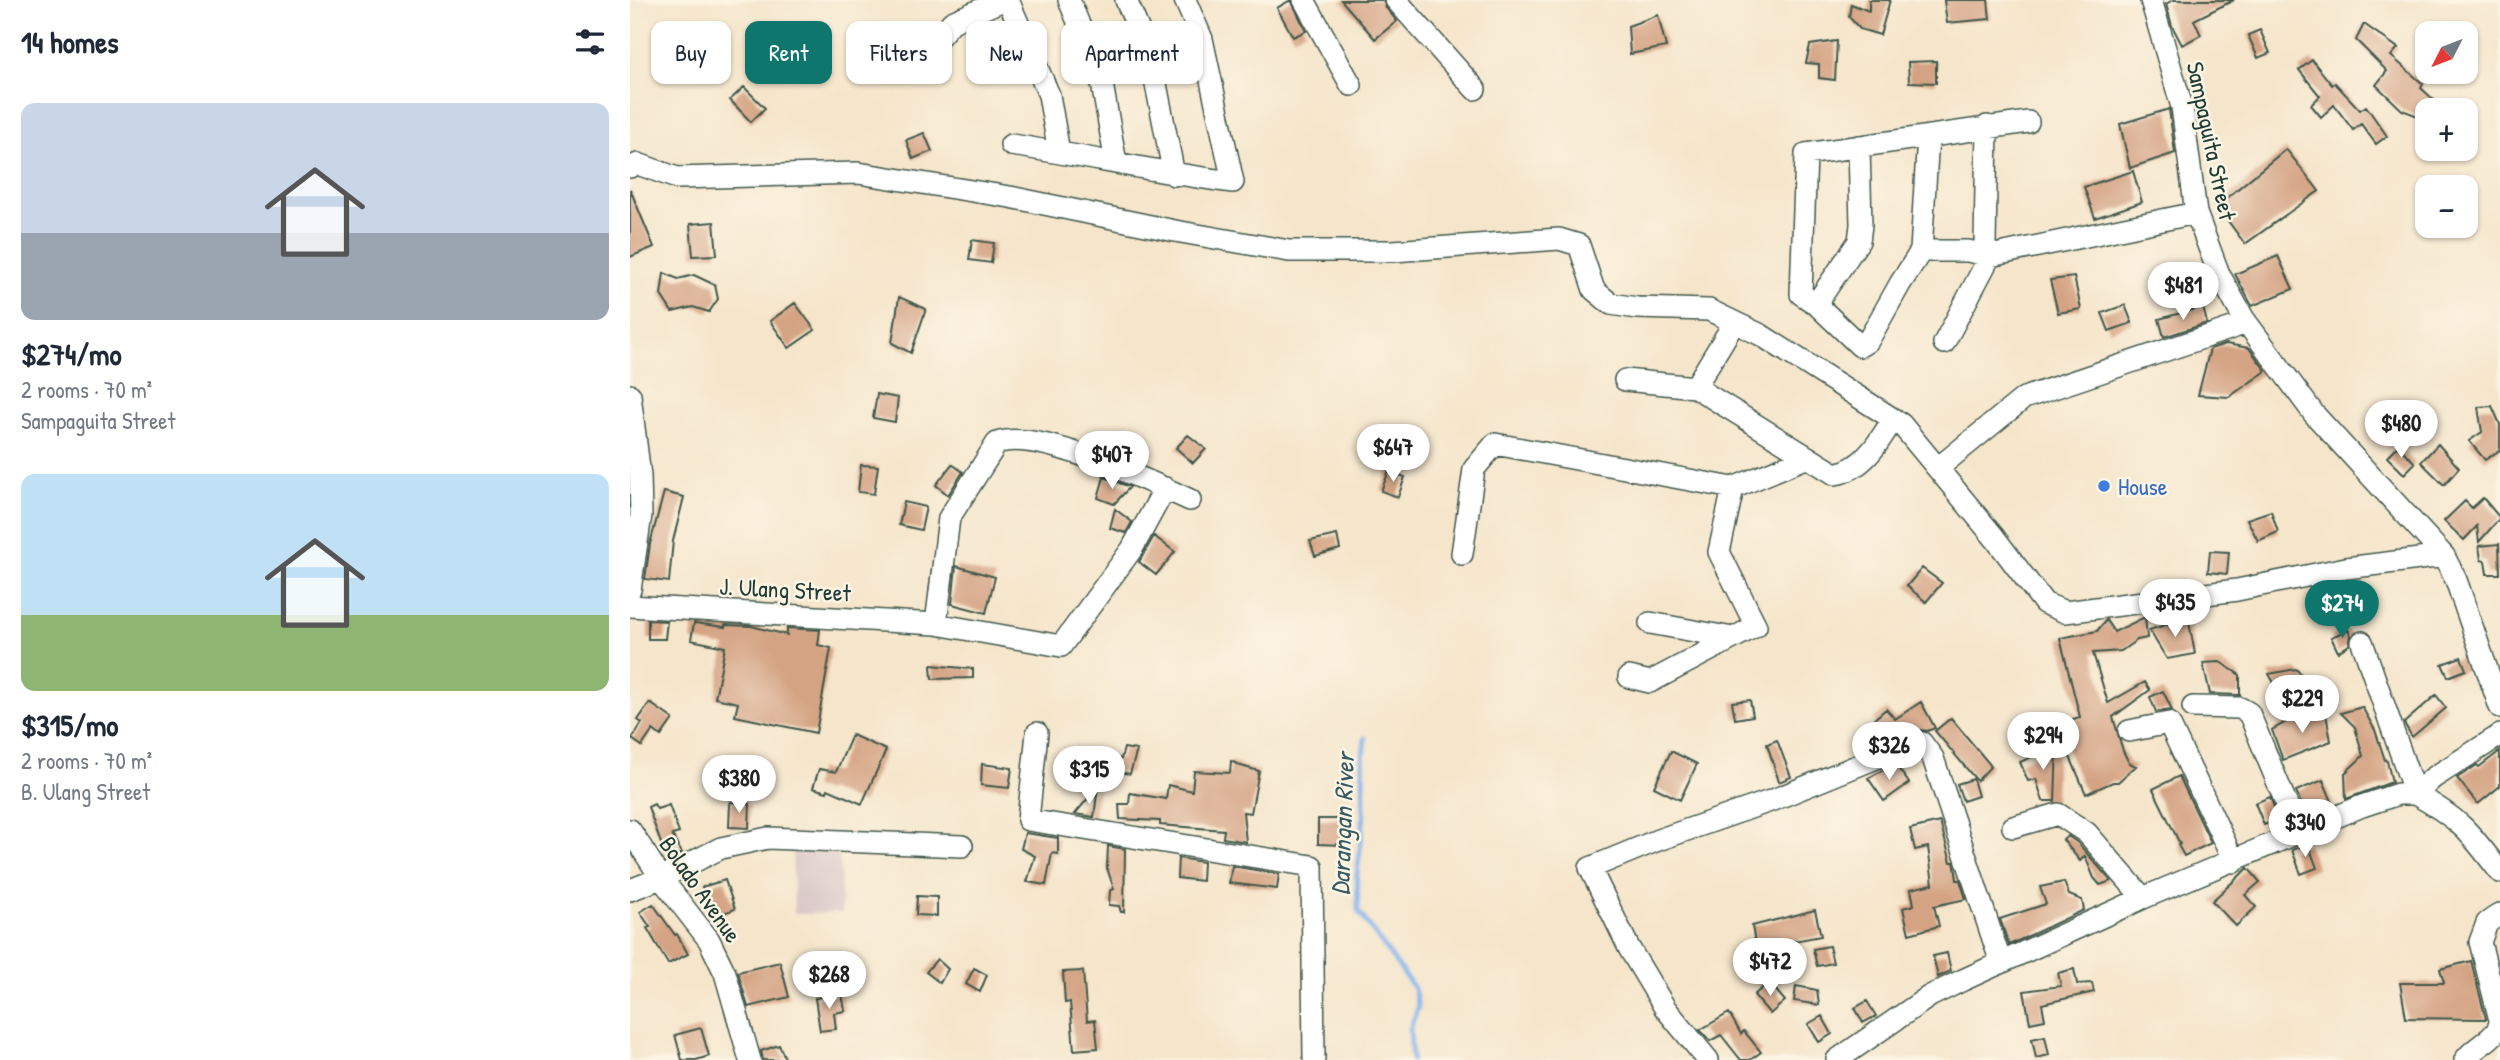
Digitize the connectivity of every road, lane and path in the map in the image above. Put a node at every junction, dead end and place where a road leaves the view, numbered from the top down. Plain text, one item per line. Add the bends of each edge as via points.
1 (1006, 0) edge
2 (1069, 0) edge
3 (1126, 0) edge
4 (1185, 0) edge
5 (1304, 0) edge
6 (1396, 0) edge
7 (2151, 0) edge
8 (952, 22) edge
9 (1351, 85) dead end
10 (1475, 89) dead end
11 (2028, 122) dead end
12 (1987, 127) junction
13 (1928, 136) junction
14 (1012, 145) dead end
15 (1859, 146) junction
16 (1059, 152) junction
17 (1116, 163) junction
18 (630, 167) edge
19 (1174, 175) junction
20 (2196, 213) junction
21 (1921, 251) junction
22 (1990, 256) junction
23 (1816, 304) junction
24 (1734, 323) junction
25 (2247, 323) junction
26 (1944, 343) dead end
27 (1625, 380) dead end
28 (1695, 387) junction
29 (630, 395) edge
30 (1893, 419) junction
31 (1808, 457) junction
32 (1938, 468) junction
33 (635, 476) edge
34 (1165, 488) junction
35 (1733, 488) junction
36 (1190, 500) dead end
37 (1462, 554) dead end
38 (2444, 556) junction
39 (630, 590) edge
40 (630, 606) edge
41 (1650, 623) dead end
42 (936, 624) junction
43 (1733, 638) junction
44 (2362, 642) dead end
45 (1629, 677) dead end
46 (2193, 707) dead end
47 (2500, 707) edge
48 (2129, 730) dead end
49 (1037, 733) dead end
50 (2500, 736) edge
51 (2415, 793) junction
52 (2013, 827) dead end
53 (630, 830) edge
54 (2299, 834) junction
55 (962, 846) dead end
56 (2234, 862) junction
57 (2500, 872) edge
58 (661, 878) junction
59 (630, 890) edge
60 (2143, 898) junction
61 (2500, 914) edge
62 (2001, 963) junction
63 (2500, 1022) edge
64 (750, 1060) edge
65 (1314, 1060) edge
66 (1708, 1060) edge
67 (1837, 1060) edge
68 (2465, 1060) edge

1 - 8 street
1 - 16 street via 1049,95
2 - 17 street via 1101,78
3 - 19 street via 1151,59
4 - 19 street via 1202,39 1233,182
5 - 9 street
6 - 10 street
7 - 20 street, Sampaguita Street via 2182,107
11 - 12 street
12 - 13 street
12 - 22 street via 1985,245
13 - 15 street
13 - 21 street
14 - 16 street
15 - 23 street via 1859,241
15 - 23 street via 1806,154 1801,294
16 - 17 street
17 - 19 street
18 - 24 street via 638,164 677,178 858,173 1289,251 1393,251 1559,239 1579,246 1594,290 1611,304 1709,310
20 - 22 street
20 - 25 street, Sampaguita Street via 2219,274
21 - 22 street
21 - 23 street via 1868,341 1860,346
22 - 26 street
24 - 28 street
24 - 30 street via 1761,335
25 - 32 street via 2024,398
25 - 38 street, Sampaguita Street via 2314,414
27 - 28 street
28 - 31 street
29 - 33 street
30 - 31 street via 1864,461 1843,473 1835,474
30 - 32 street
31 - 35 street
32 - 38 street via 2044,603 2064,612
33 - 39 street via 641,515
34 - 36 street
34 - 42 street, J. Ulang Street via 1132,549 1061,646
34 - 42 street via 1071,450 1009,438 997,443 949,518
35 - 37 street via 1495,444 1474,470
35 - 43 street via 1719,552 1756,626
38 - 47 street, Sampaguita Street
40 - 42 street, J. Ulang Street
41 - 43 street
43 - 45 street via 1650,682
44 - 51 street
46 - 54 street via 2240,708 2249,713
48 - 56 street via 2169,723
49 - 65 street via 1028,820 1312,866
50 - 51 street
51 - 54 street via 2362,806
51 - 57 street via 2468,829
52 - 60 street via 2058,814 2087,833
53 - 58 street, Bolado Avenue
54 - 56 street
55 - 58 street via 768,838 721,848
56 - 60 street
58 - 59 street
58 - 64 street, Bolado Avenue via 715,951
60 - 62 street
61 - 63 street via 2487,923 2480,942
62 - 66 street via 1933,758 1922,743 1901,748 1590,868 1665,1008
62 - 67 street via 1930,996
63 - 68 street via 2496,1034

